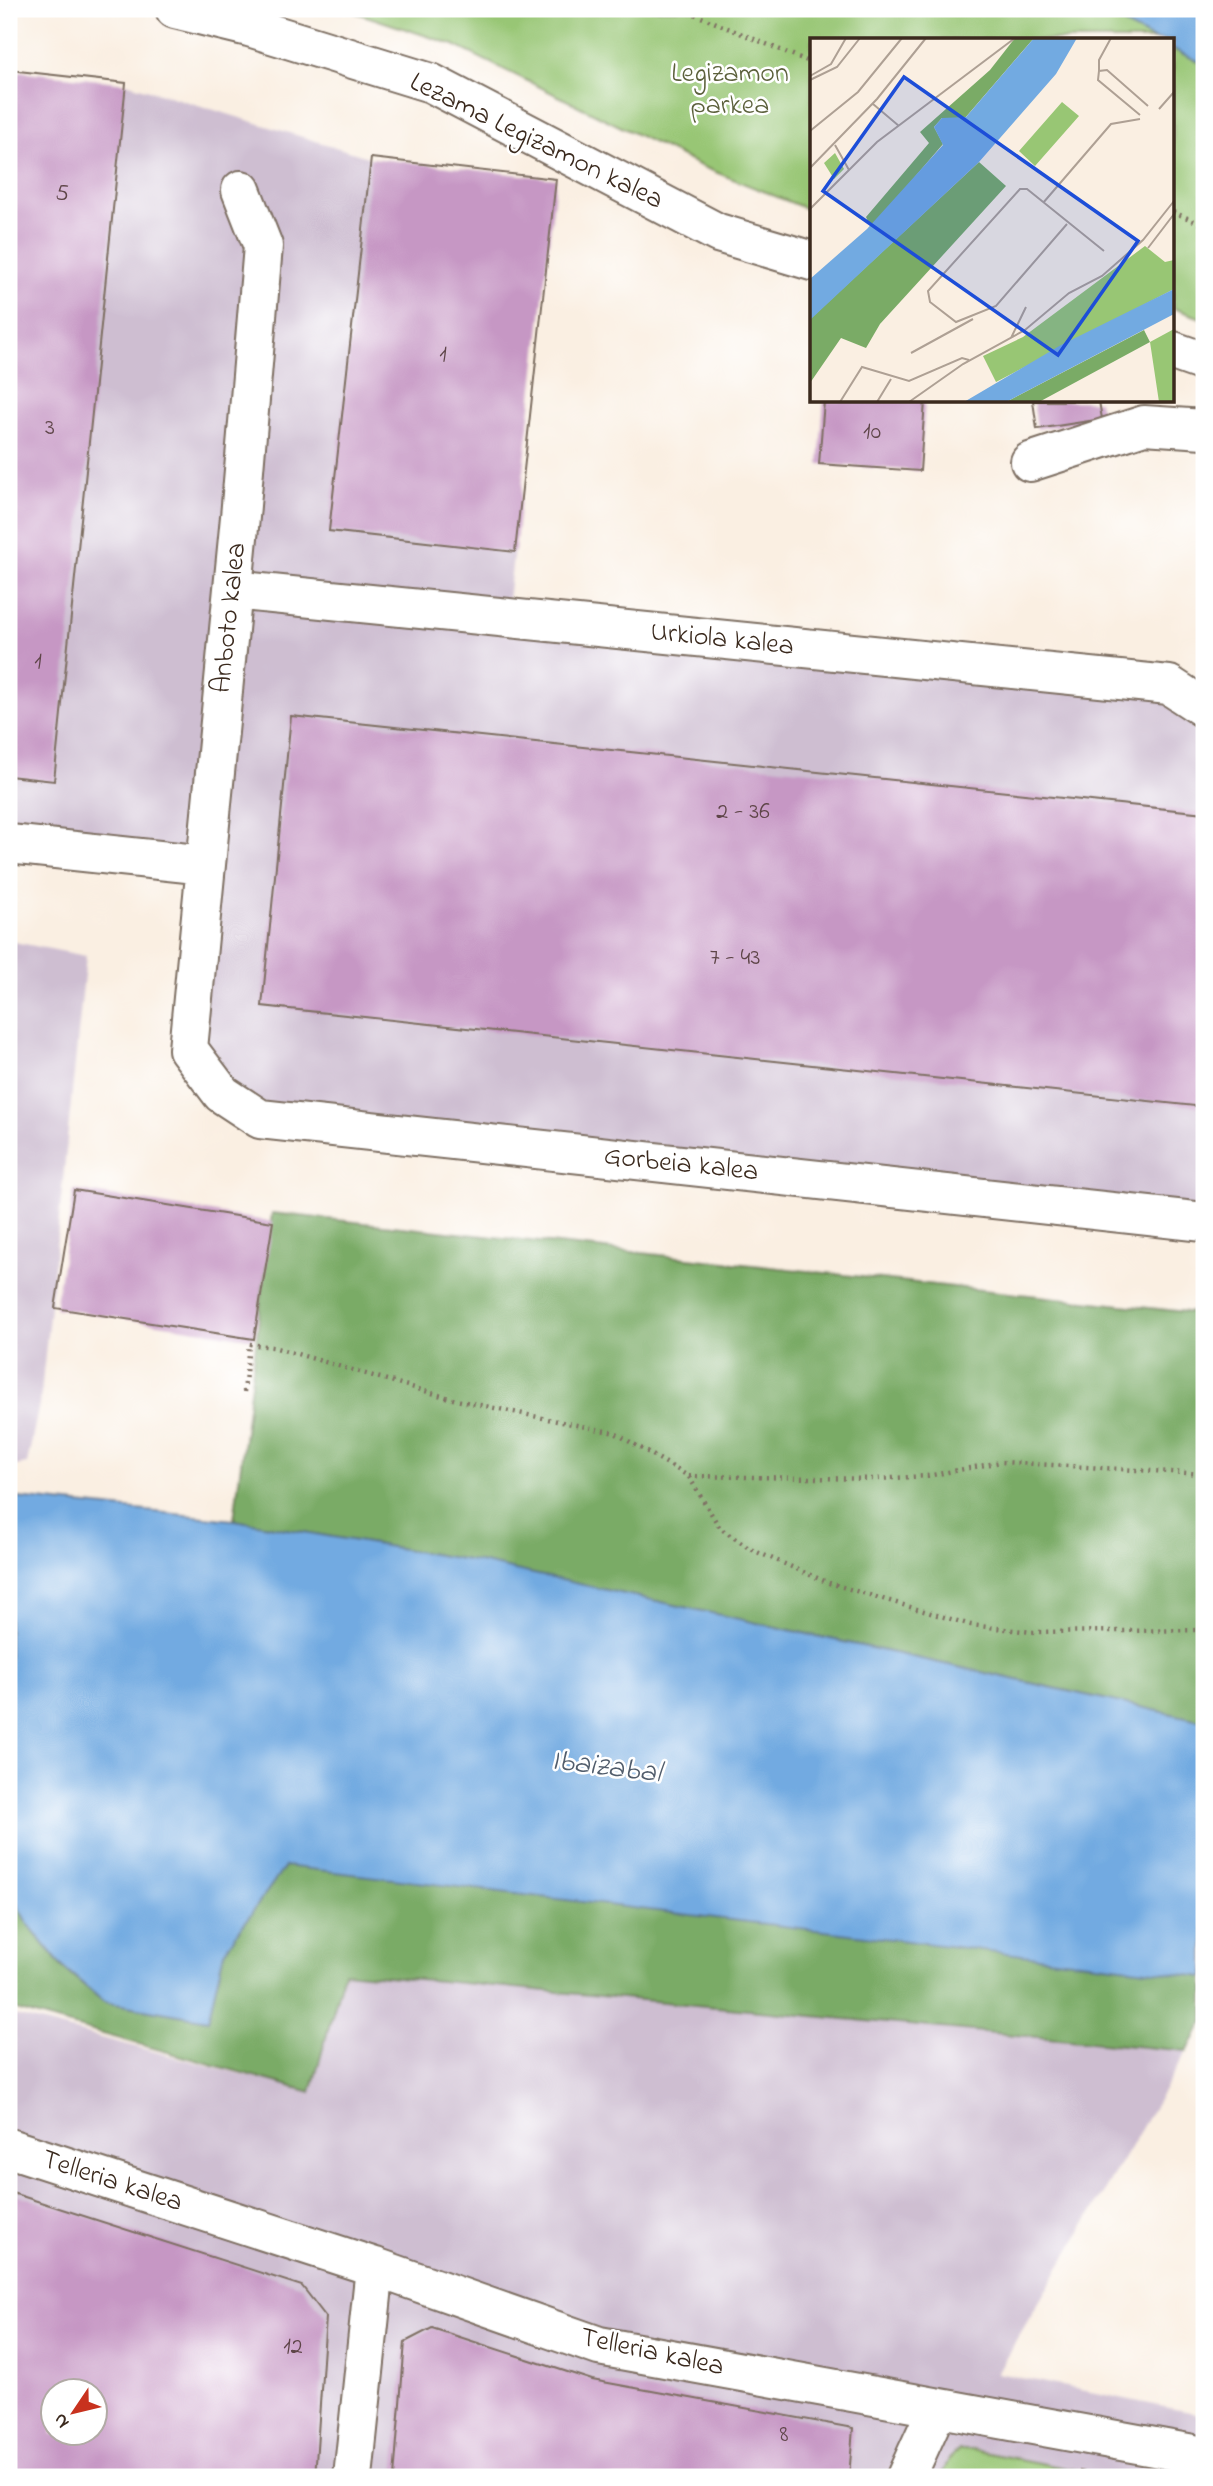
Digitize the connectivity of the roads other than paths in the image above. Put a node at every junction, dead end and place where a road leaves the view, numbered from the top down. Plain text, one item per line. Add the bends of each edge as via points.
1 (175, 9) edge
2 (241, 190) dead end
3 (810, 260) edge
4 (1174, 351) edge
5 (1204, 362) edge
6 (1204, 429) edge
7 (1030, 462) dead end
8 (233, 590) junction
9 (1169, 685) junction
10 (1204, 702) edge
11 (1204, 708) edge
12 (9, 844) edge
13 (206, 865) junction
14 (188, 1049) joint
15 (1204, 1222) edge
16 (9, 2148) edge
17 (375, 2267) junction
18 (937, 2409) junction
19 (1204, 2456) edge
20 (353, 2477) edge
21 (906, 2477) edge

1 - 3 street, Lezama Legizamon kalea via 431,83 718,233
2 - 8 street, Anboto kalea via 262,246
4 - 5 street
6 - 7 street via 1144,425
8 - 9 street, Urkiola kalea
8 - 13 street, Anboto kalea
9 - 10 street
9 - 11 street, Urkiola kalea
12 - 13 street
13 - 14 street, Anboto kalea
14 - 15 street, Gorbeia kalea via 222,1094 260,1119
16 - 17 street, Telleria kalea
17 - 18 street, Telleria kalea via 599,2346
17 - 20 street
18 - 19 street, Telleria kalea
18 - 21 street

